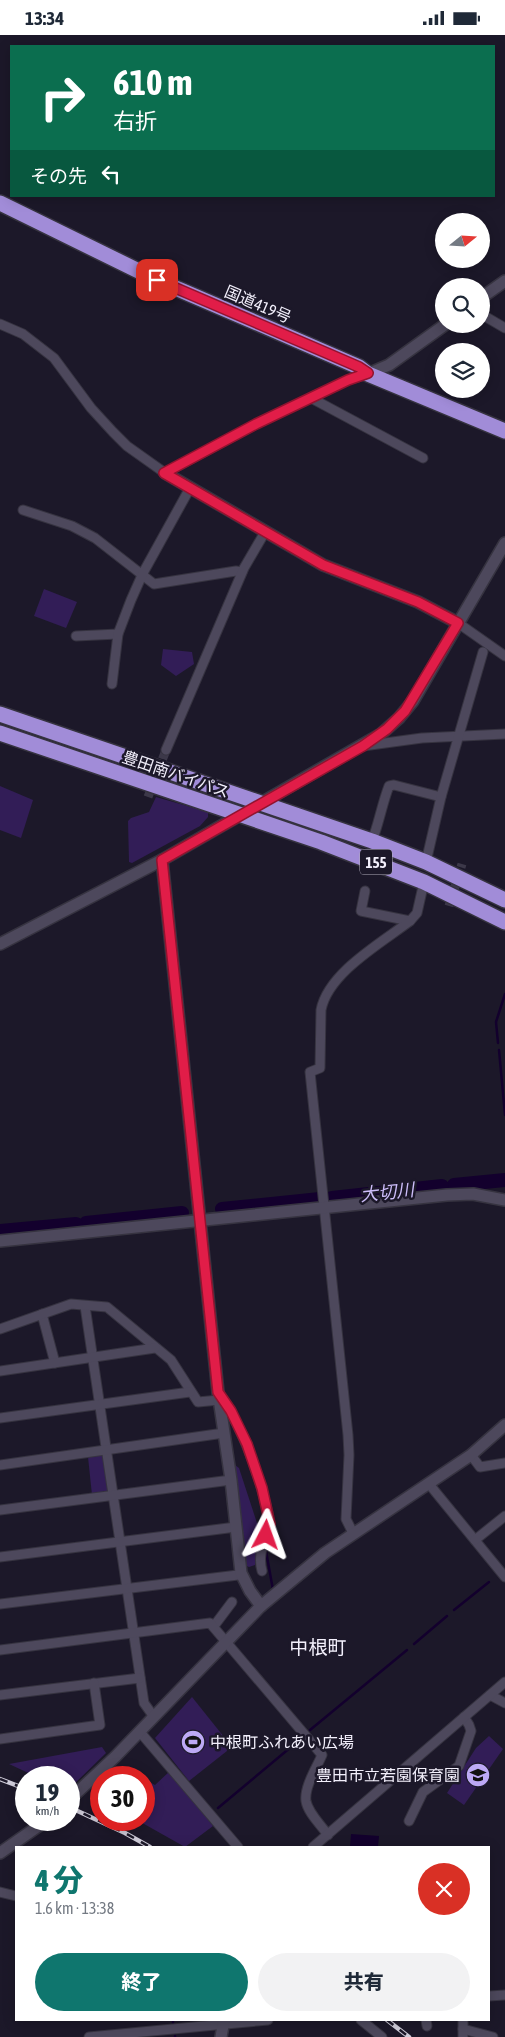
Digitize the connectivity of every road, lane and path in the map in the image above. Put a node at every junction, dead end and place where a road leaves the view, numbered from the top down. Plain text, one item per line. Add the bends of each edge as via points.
1 (0, 203) edge
2 (505, 281) edge
3 (490, 292) edge
4 (490, 319) edge
5 (0, 323) edge
6 (505, 328) edge
7 (435, 332) edge
8 (368, 373) junction
9 (311, 398) junction
10 (505, 431) edge
11 (424, 458) dead end
12 (164, 473) junction
13 (190, 488) junction
14 (23, 510) dead end
15 (265, 532) junction
16 (505, 543) edge
17 (242, 571) junction
18 (141, 575) junction
19 (458, 623) junction
20 (118, 634) junction
21 (76, 635) dead end
22 (483, 652) dead end
23 (505, 656) edge
24 (112, 684) dead end
25 (2, 715) edge
26 (0, 733) edge
27 (505, 734) edge
28 (460, 736) junction
29 (363, 746) junction
30 (166, 750) tunnel mouth
31 (119, 755) junction
32 (440, 797) junction
33 (269, 802) junction
34 (237, 816) junction
35 (372, 841) junction
36 (162, 860) junction
37 (426, 862) junction
38 (385, 866) junction
39 (424, 882) junction
40 (365, 891) dead end
41 (505, 900) edge
42 (410, 921) junction
43 (505, 922) edge
44 (0, 945) edge
45 (505, 1201) edge
46 (324, 1207) junction
47 (200, 1221) junction
48 (0, 1241) edge
49 (85, 1306) junction
50 (42, 1314) junction
51 (0, 1329) edge
52 (155, 1348) junction
53 (92, 1358) junction
54 (55, 1363) junction
55 (0, 1371) edge
56 (190, 1392) junction
57 (218, 1396) junction
58 (100, 1404) junction
59 (0, 1417) edge
60 (505, 1425) edge
61 (224, 1433) junction
62 (107, 1450) junction
63 (471, 1455) junction
64 (505, 1463) edge
65 (0, 1465) edge
66 (231, 1480) junction
67 (429, 1484) junction
68 (114, 1495) junction
69 (0, 1510) edge
70 (505, 1516) edge
71 (236, 1527) junction
72 (353, 1533) junction
73 (475, 1540) junction
74 (121, 1542) junction
75 (0, 1557) edge
76 (262, 1571) dead end
77 (241, 1573) junction
78 (505, 1577) edge
79 (128, 1587) junction
80 (232, 1603) dead end
81 (0, 1604) edge
82 (261, 1606) junction
83 (214, 1626) junction
84 (135, 1632) junction
85 (226, 1641) junction
86 (0, 1650) edge
87 (140, 1678) junction
88 (505, 1682) edge
89 (94, 1683) junction
90 (0, 1695) edge
91 (490, 1695) junction
92 (505, 1703) edge
93 (154, 1717) junction
94 (464, 1717) junction
95 (140, 1732) junction
96 (0, 1739) edge
97 (80, 1789) edge
98 (409, 1821) dead end
99 (31, 1831) edge
100 (328, 1835) junction
101 (237, 1846) edge
102 (314, 1846) edge
103 (0, 1853) edge
104 (0, 1891) edge
105 (15, 1896) edge
106 (505, 1995) edge
107 (490, 1996) edge
108 (246, 2021) edge
109 (362, 2021) edge
110 (224, 2022) edge
111 (463, 2029) edge
112 (179, 2033) edge
113 (126, 2035) edge
114 (89, 2037) edge
115 (221, 2037) edge
116 (382, 2037) edge
117 (493, 2037) edge

1 - 8 highway, 国道419号 via 157,280
2 - 3 street
4 - 6 street
5 - 12 street via 23,334 54,358 113,432
7 - 8 street via 389,365
8 - 9 street
8 - 10 highway, 国道419号
9 - 11 street
9 - 12 street
12 - 13 street
13 - 15 street
13 - 18 street
14 - 18 street via 72,526 95,538
15 - 17 street
15 - 19 street via 323,565 418,602
16 - 19 street
17 - 18 street via 154,583
17 - 30 street
18 - 20 street
19 - 23 street
19 - 29 street via 405,711
20 - 21 street
20 - 24 street
22 - 28 street
25 - 31 highway, 豊田南バイパス / 155
26 - 34 highway, 豊田南バイパス / 155
27 - 28 street
28 - 29 street
28 - 32 street
29 - 33 street
31 - 33 highway, 豊田南バイパス / 155
31 - 34 highway via 162,779 227,802 235,808
32 - 35 street via 390,786
32 - 37 street
33 - 34 street
33 - 35 highway, 豊田南バイパス / 155
33 - 38 highway via 280,817 345,840
34 - 36 street
34 - 38 highway, 豊田南バイパス / 155
35 - 37 highway, 豊田南バイパス / 155
36 - 44 street
36 - 47 street
37 - 41 highway, 豊田南バイパス / 155
38 - 39 highway, 豊田南バイパス / 155
39 - 42 street via 417,913
39 - 43 highway, 豊田南バイパス / 155
40 - 42 street via 361,911
42 - 46 street via 349,967 323,1001 320,1068 310,1072
45 - 46 street via 473,1194
46 - 47 street
46 - 72 street via 348,1435 346,1519
47 - 48 street
47 - 57 street
49 - 50 street via 71,1304
49 - 52 street via 107,1307
49 - 53 street
50 - 51 street
50 - 54 street
52 - 53 street
52 - 56 street via 171,1361
53 - 54 street
53 - 58 street
54 - 55 street
56 - 57 street via 198,1402
56 - 58 street
57 - 61 street
57 - 76 street via 231,1411 247,1444 268,1513 270,1524 259,1561
58 - 59 street
58 - 62 street
60 - 63 street
61 - 62 street
61 - 66 street
62 - 65 street
62 - 68 street
63 - 64 street via 480,1467
63 - 67 street
66 - 68 street
66 - 71 street
67 - 72 street
67 - 73 street
68 - 69 street
68 - 74 street
70 - 73 street
71 - 74 street
71 - 77 street
72 - 82 street
73 - 78 street
74 - 75 street
74 - 79 street
77 - 79 street
77 - 82 street
79 - 81 street
79 - 84 street
80 - 83 street
82 - 85 street
83 - 84 street via 210,1623
83 - 85 street
84 - 86 street
84 - 87 street
85 - 93 street
85 - 100 street via 322,1755 306,1799 309,1809
87 - 89 street
87 - 93 street via 144,1703
88 - 91 street
89 - 90 street
89 - 96 street via 100,1725
91 - 92 street
91 - 94 street
93 - 95 street
94 - 98 street via 471,1731 458,1766 423,1791
94 - 100 street
95 - 97 street
95 - 101 street
99 - 103 street
100 - 102 street
104 - 105 street
106 - 107 street
108 - 110 street
109 - 116 street
110 - 112 street
110 - 115 street
111 - 117 street
112 - 113 street
113 - 114 street

